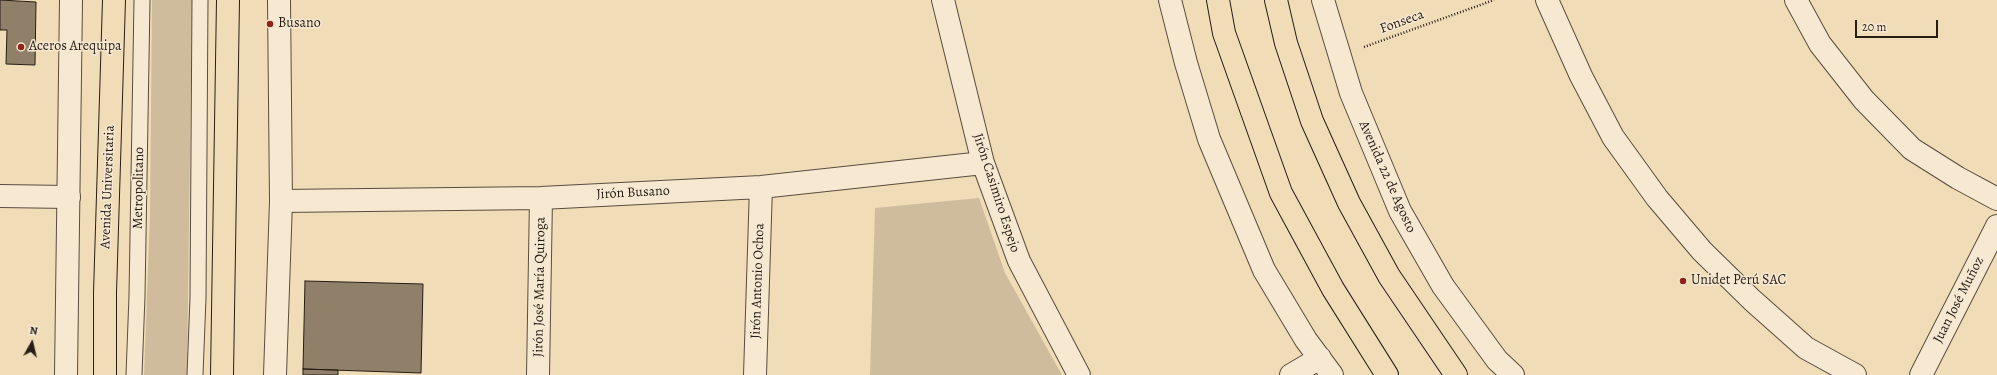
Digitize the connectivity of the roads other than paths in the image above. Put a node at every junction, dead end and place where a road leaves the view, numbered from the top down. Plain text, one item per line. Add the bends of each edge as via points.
1 (71, 0) edge
2 (114, 0) edge
3 (142, 0) edge
4 (200, 0) edge
5 (228, 0) edge
6 (279, 0) edge
7 (943, 0) edge
8 (1170, 0) edge
9 (1218, 0) edge
10 (1276, 0) edge
11 (1323, 0) edge
12 (1547, 0) edge
13 (1796, 0) edge
14 (983, 163) junction
15 (761, 187) junction
16 (0, 196) edge
17 (69, 198) junction
18 (541, 198) junction
19 (1997, 199) edge
20 (281, 201) junction
21 (1997, 226) edge
22 (1326, 366) edge
23 (66, 375) edge
24 (105, 375) edge
25 (134, 375) edge
26 (195, 375) edge
27 (222, 375) edge
28 (275, 375) edge
29 (538, 375) edge
30 (755, 375) edge
31 (1079, 375) edge
32 (1290, 375) edge
33 (1387, 375) edge
34 (1456, 375) edge
35 (1513, 375) edge
36 (1855, 375) edge
37 (1921, 375) edge

1 - 17 street
2 - 24 main road, Avenida Universitaria
3 - 25 lane, Metropolitano
4 - 26 lane
5 - 27 main road
6 - 20 street
7 - 14 street, Jirón Casimiro Espejo
8 - 22 street via 1209,139 1264,270 1306,340
9 - 33 main road via 1224,33 1281,193 1333,289
10 - 34 main road via 1286,43 1312,121 1349,203 1389,276
11 - 35 street, Avenida 22 de Agosto via 1351,93 1400,211 1443,286 1497,360
12 - 36 street via 1581,76 1613,137 1657,198 1702,251 1752,300 1806,348
13 - 19 street via 1820,44 1864,100 1912,148 1958,178
14 - 15 street, Jirón Busano
14 - 31 street, Jirón Casimiro Espejo via 1019,261
15 - 18 street, Jirón Busano
15 - 30 street, Jirón Antonio Ochoa
16 - 17 street
17 - 23 street
18 - 20 street, Jirón Busano
18 - 29 street, Jirón José María Quiroga
20 - 28 street
21 - 37 street, Juan José Muñoz
22 - 32 street

